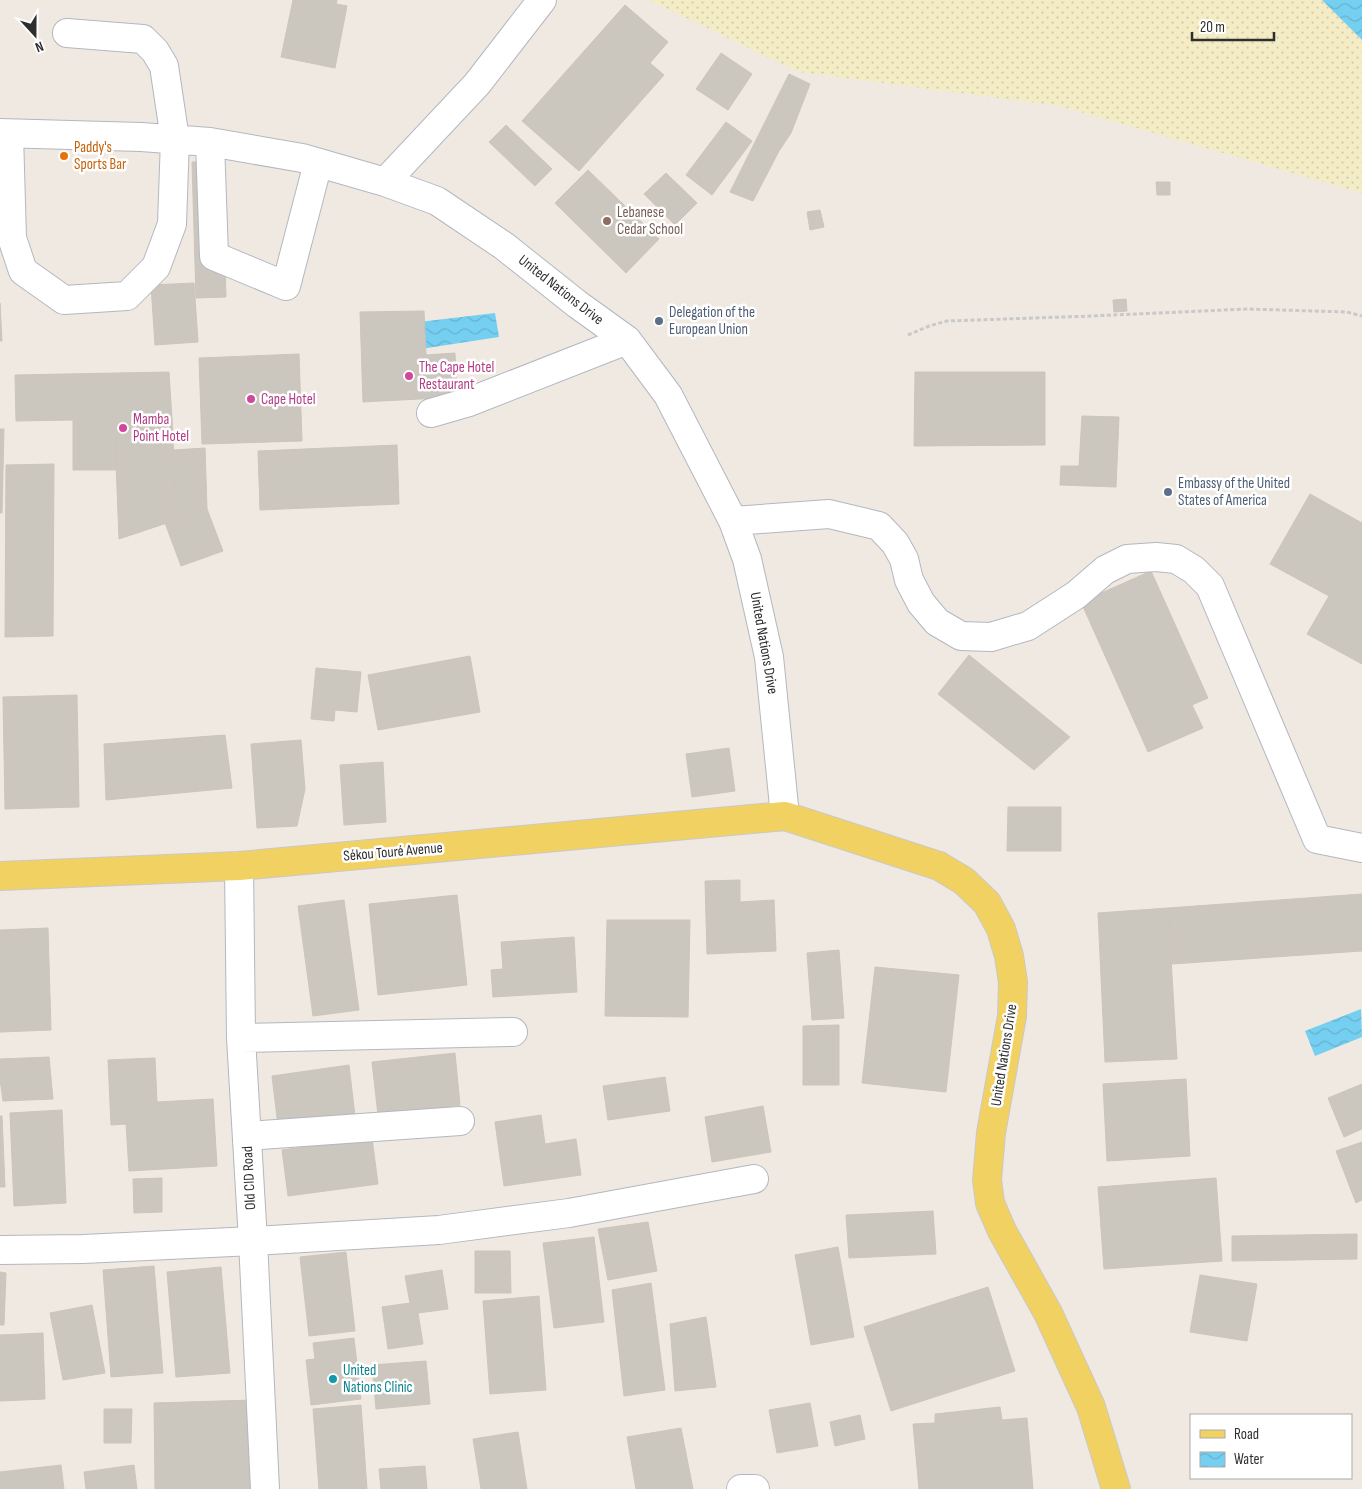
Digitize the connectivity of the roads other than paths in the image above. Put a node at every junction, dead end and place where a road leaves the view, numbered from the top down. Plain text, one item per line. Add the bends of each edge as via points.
1 (542, 0) edge
2 (67, 33) dead end
3 (4, 134) edge
4 (175, 139) junction
5 (210, 142) junction
6 (318, 163) junction
7 (384, 182) junction
8 (627, 340) junction
9 (431, 413) dead end
10 (733, 521) junction
11 (785, 816) junction
12 (1362, 848) edge
13 (239, 866) junction
14 (0, 876) edge
15 (514, 1032) dead end
16 (241, 1038) junction
17 (460, 1122) dead end
18 (247, 1136) junction
19 (754, 1179) dead end
20 (253, 1241) junction
21 (0, 1250) edge
22 (265, 1489) edge
23 (741, 1489) edge
24 (755, 1489) edge
25 (1116, 1489) edge

1 - 7 street via 477,84
2 - 4 street via 143,39 164,66
3 - 4 street, United Nations Drive
3 - 4 street via 12,238 23,271 64,300 127,296 156,266 172,224
4 - 5 street, United Nations Drive
5 - 6 street, United Nations Drive
5 - 6 street via 214,256 286,286
6 - 7 street, United Nations Drive
7 - 8 street, United Nations Drive via 437,201 504,246
8 - 9 street via 470,402
8 - 10 street, United Nations Drive via 668,395
10 - 11 street, United Nations Drive via 747,559 769,657
10 - 12 street via 829,514 879,526 895,542 921,603 936,622 961,636 991,637 1028,626 1076,595 1104,570 1127,559 1176,559 1194,570 1210,586 1317,839
11 - 13 main road, Sékou Touré Avenue
11 - 25 main road, United Nations Drive via 939,866 964,881 987,903 1001,929 1013,982 1012,1016 991,1133 987,1180 990,1203 1048,1313 1091,1407
13 - 14 main road, Sékou Touré Avenue
13 - 16 street, Old CID Road
15 - 16 street
16 - 18 street, Old CID Road
17 - 18 street
18 - 20 street, Old CID Road
19 - 20 street via 569,1214 448,1229
20 - 21 street
20 - 22 street, Old CID Road
23 - 24 street

